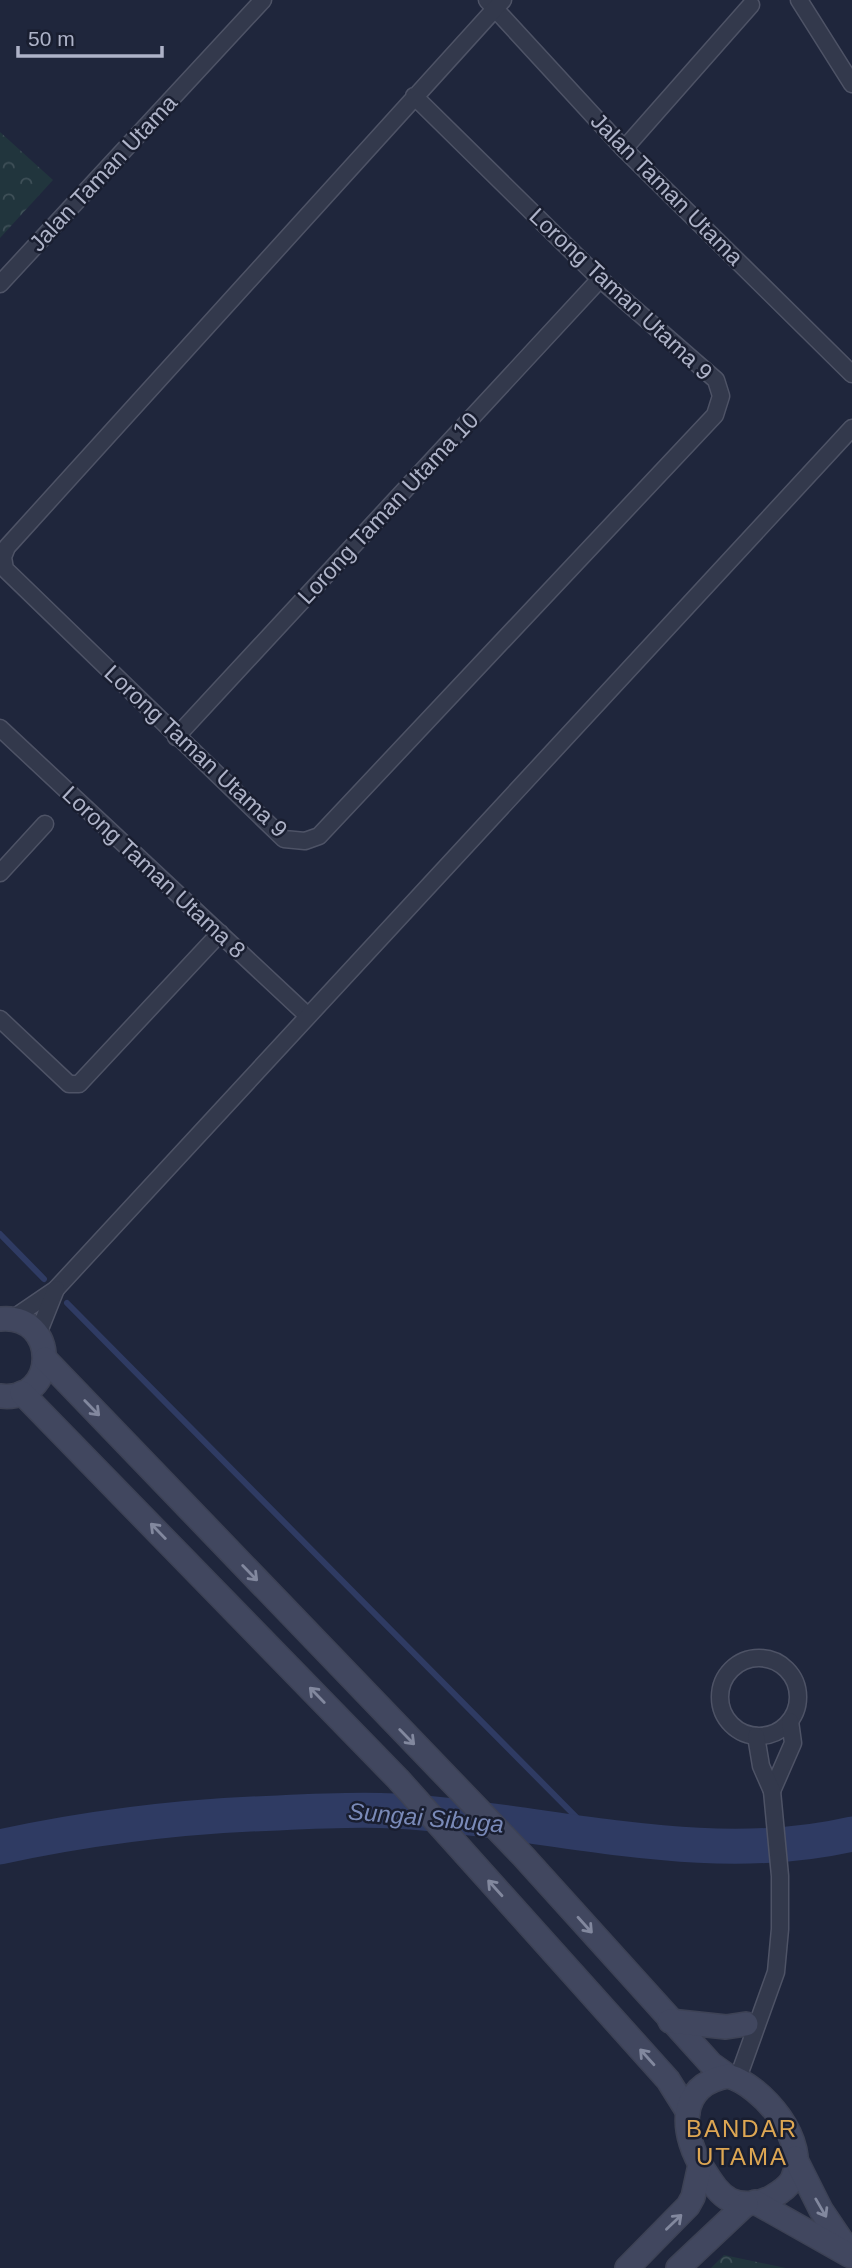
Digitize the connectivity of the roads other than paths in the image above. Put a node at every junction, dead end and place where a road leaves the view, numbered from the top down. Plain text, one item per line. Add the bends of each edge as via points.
1 (263, 0) edge
2 (799, 0) edge
3 (495, 3) edge
4 (751, 5) dead end
5 (852, 84) edge
6 (414, 96) junction
7 (624, 149) junction
8 (600, 279) junction
9 (0, 284) edge
10 (852, 374) edge
11 (852, 428) edge
12 (0, 728) edge
13 (176, 737) junction
14 (45, 824) dead end
15 (0, 873) edge
16 (220, 933) junction
17 (308, 1016) junction
18 (0, 1019) edge
19 (56, 1289) junction
20 (4, 1318) edge
21 (38, 1334) junction
22 (45, 1359) junction
23 (11, 1395) edge
24 (790, 1721) junction
25 (756, 1736) junction
26 (773, 1798) junction
27 (778, 1946) junction
28 (670, 2021) junction
29 (746, 2024) junction
30 (733, 2077) junction
31 (688, 2112) junction
32 (795, 2158) junction
33 (700, 2165) junction
34 (750, 2203) junction
35 (852, 2256) edge
36 (627, 2268) edge
37 (678, 2268) edge

1 - 9 street, Jalan Taman Utama
2 - 5 street
3 - 6 street, Lorong Taman Utama 9
3 - 7 street, Jalan Taman Utama
4 - 7 street
6 - 8 street, Lorong Taman Utama 9
6 - 13 street, Lorong Taman Utama 9 via 7,547 3,557 5,569
7 - 10 street, Jalan Taman Utama
8 - 13 street, Lorong Taman Utama 10
8 - 13 street, Lorong Taman Utama 9 via 716,380 721,396 715,415 319,836 304,841 285,839
11 - 17 street
12 - 16 street, Lorong Taman Utama 8
14 - 15 street
16 - 17 street, Lorong Taman Utama 8
16 - 18 street via 79,1084 69,1084
17 - 19 street
19 - 20 street
19 - 21 street
20 - 21 street via 22,1321
21 - 22 street
22 - 23 street via 39,1380
22 -> 28 street via 523,1856
31 -> 23 street via 668,2081 398,1779
24 - 25 street via 775,1733
24 - 25 street via 797,1696 789,1672 768,1659 742,1661 724,1679 720,1704 733,1727
24 - 26 street via 793,1743
25 - 26 street
26 - 27 street via 780,1876
27 - 29 street
27 - 30 street via 776,1972
28 - 29 street
28 - 30 street via 711,2064
29 - 30 street
30 - 31 street via 704,2083
30 - 32 street via 758,2091 774,2108 792,2141
31 - 33 street via 690,2143
32 - 34 street via 791,2183 765,2201
32 -> 35 street via 821,2210
33 - 34 street via 720,2193 732,2201
36 -> 33 street via 688,2206
34 - 35 street
34 - 37 street

